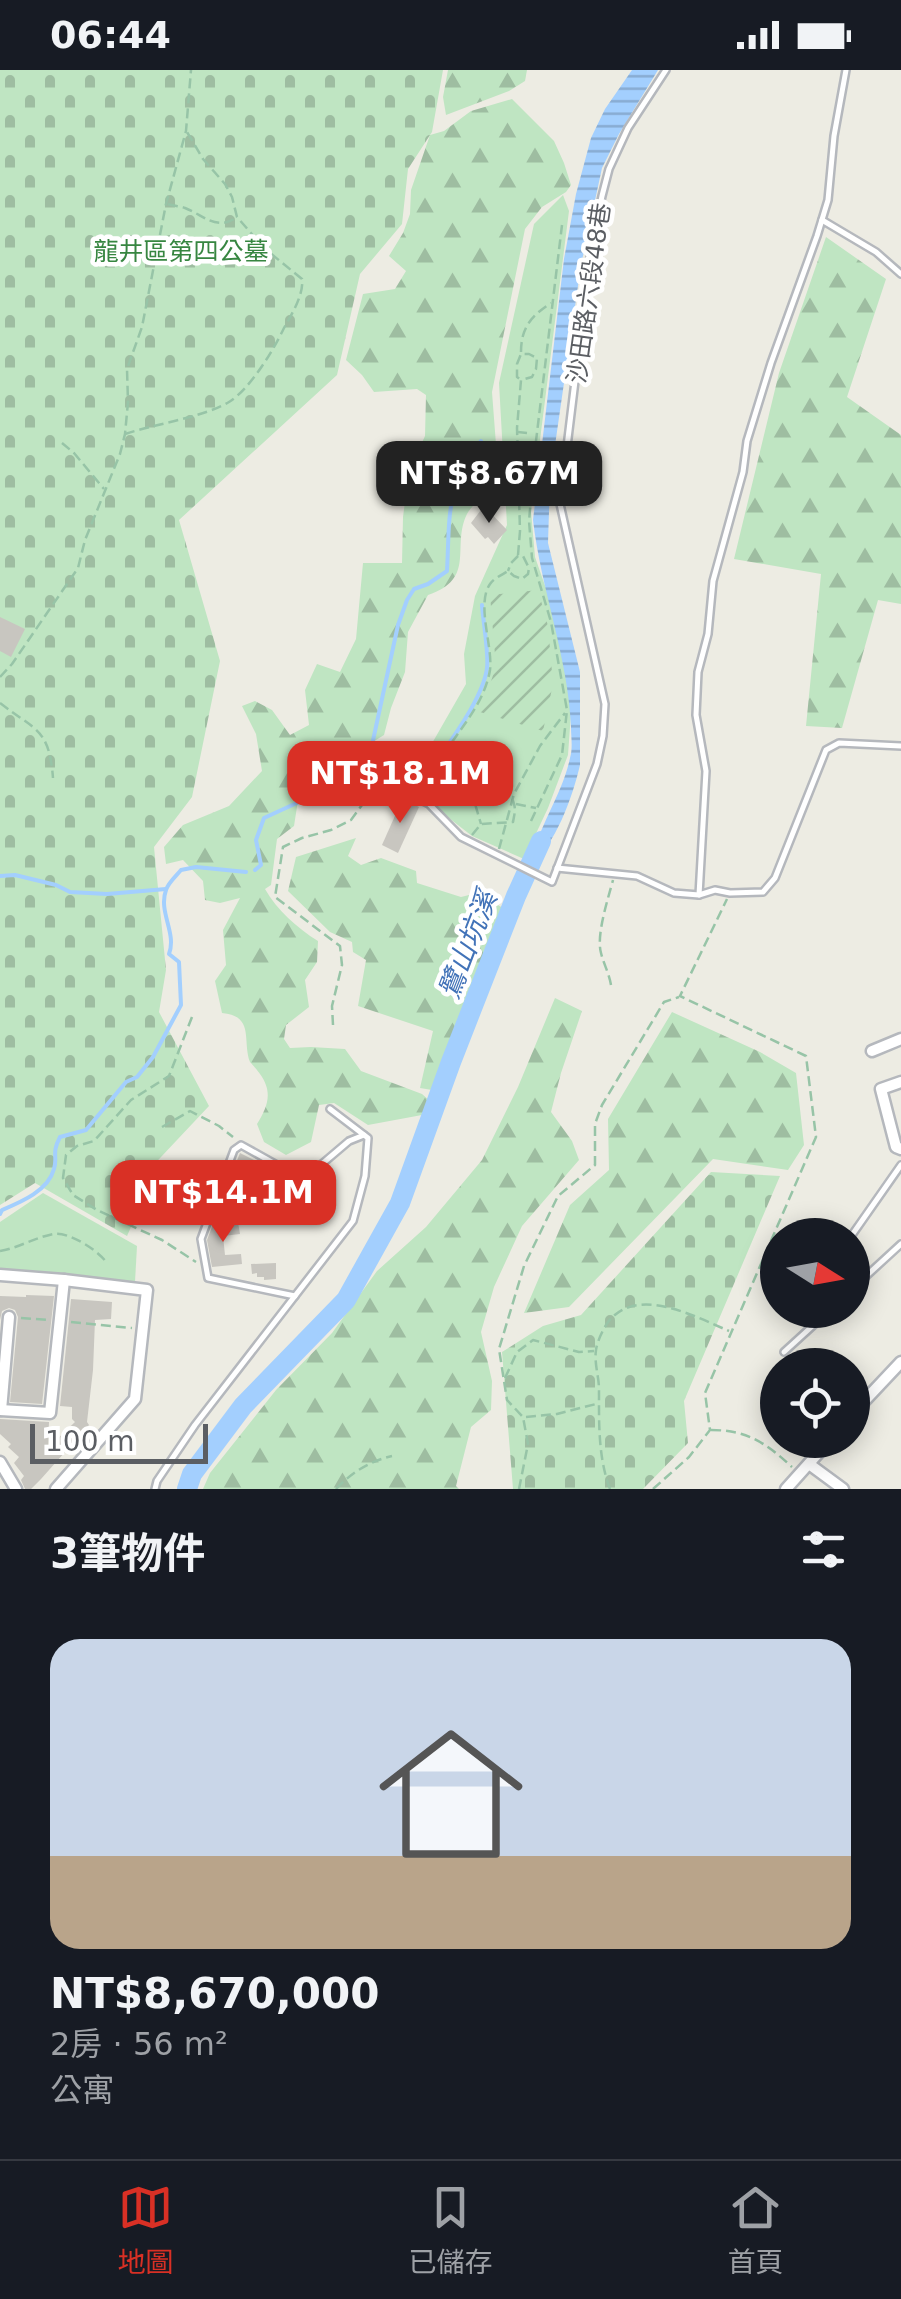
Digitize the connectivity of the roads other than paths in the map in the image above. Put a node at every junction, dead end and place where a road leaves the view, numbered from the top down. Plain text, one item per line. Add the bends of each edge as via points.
1 (666, 70) edge
2 (846, 70) edge
3 (822, 220) junction
4 (901, 274) edge
5 (901, 746) edge
6 (405, 792) road end
7 (558, 868) junction
8 (699, 895) junction
9 (901, 1039) edge
10 (872, 1051) dead end
11 (901, 1082) edge
12 (330, 1109) dead end
13 (366, 1135) junction
14 (901, 1149) edge
15 (901, 1165) edge
16 (864, 1218) edge
17 (901, 1244) edge
18 (870, 1272) edge
19 (0, 1275) edge
20 (64, 1280) junction
21 (295, 1296) junction
22 (9, 1318) road end
23 (810, 1328) edge
24 (788, 1348) edge
25 (901, 1362) edge
26 (870, 1395) edge
27 (0, 1410) edge
28 (814, 1458) edge
29 (0, 1462) edge
30 (809, 1464) junction
31 (16, 1489) edge
32 (56, 1489) edge
33 (154, 1489) edge
34 (786, 1489) edge
35 (843, 1489) edge

1 - 7 lane, 沙田路六段48巷 via 609,169 591,250 560,504 605,704 597,764
2 - 3 lane
3 - 4 lane
3 - 8 lane via 752,424 713,582 696,715 706,771
5 - 8 lane via 839,743 826,750 775,878 763,892
6 - 7 lane, 沙田路六段48巷 via 430,804 461,837 552,882
7 - 8 lane via 636,876
9 - 10 street
11 - 14 street via 882,1089
12 - 13 lane
13 - 21 lane via 365,1176 353,1221
13 - 21 lane via 316,1169 296,1170 241,1146 234,1150 201,1239 208,1278
15 - 16 lane
17 - 18 lane
19 - 20 street
20 - 27 street via 50,1413
20 - 32 street via 147,1290 135,1399
21 - 33 lane
22 - 27 street
23 - 24 lane
25 - 26 street
28 - 30 street
29 - 31 street
30 - 34 street
30 - 35 street

